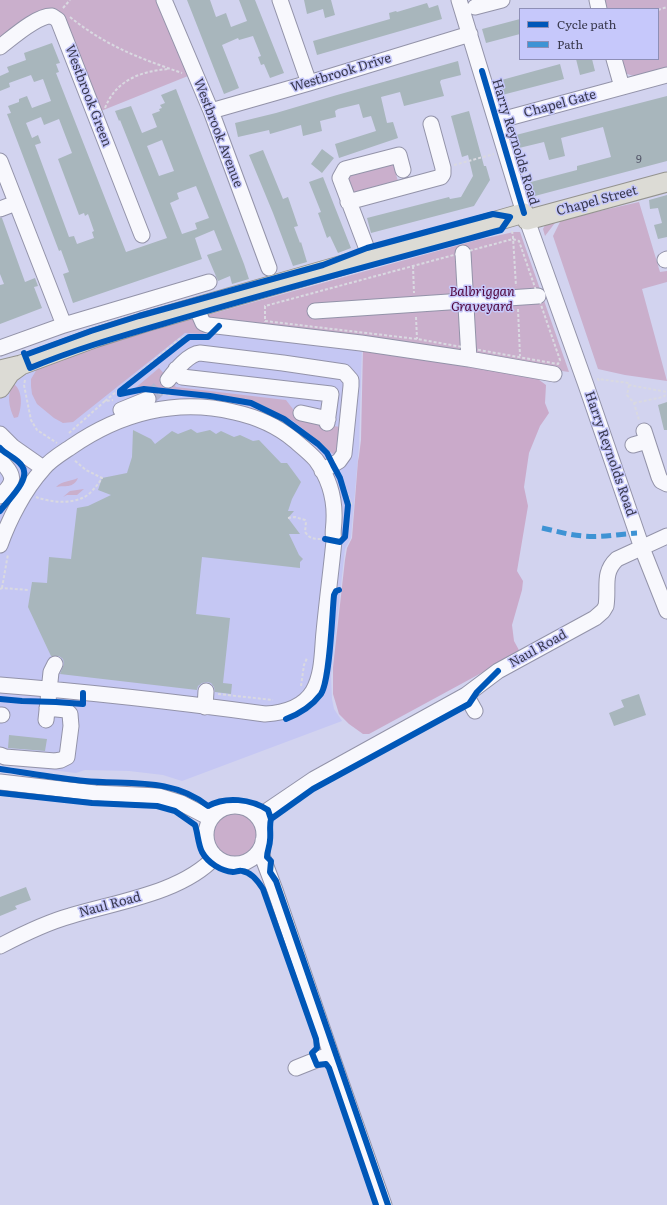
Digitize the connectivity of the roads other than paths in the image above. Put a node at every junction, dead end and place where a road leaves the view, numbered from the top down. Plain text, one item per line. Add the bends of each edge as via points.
1 (164, 0) edge
2 (280, 0) edge
3 (459, 0) edge
4 (502, 0) edge
5 (475, 7) dead end
6 (470, 34) junction
7 (0, 47) edge
8 (614, 60) edge
9 (667, 75) edge
10 (309, 83) junction
11 (622, 87) junction
12 (211, 110) junction
13 (497, 121) junction
14 (430, 124) dead end
15 (0, 161) edge
16 (403, 170) dead end
17 (667, 182) edge
18 (348, 202) junction
19 (16, 203) junction
20 (0, 209) edge
21 (521, 221) junction
22 (142, 235) dead end
23 (463, 253) dead end
24 (370, 257) junction
25 (269, 268) dead end
26 (209, 282) dead end
27 (538, 296) dead end
28 (466, 301) junction
29 (196, 307) junction
30 (315, 310) dead end
31 (64, 325) junction
32 (0, 348) edge
33 (469, 359) junction
34 (26, 365) junction
35 (320, 367) junction
36 (0, 370) edge
37 (554, 374) dead end
38 (0, 388) edge
39 (317, 393) junction
40 (150, 394) tunnel mouth
41 (301, 413) dead end
42 (1, 436) edge
43 (88, 436) junction
44 (641, 439) road end
45 (0, 460) edge
46 (43, 468) junction
47 (332, 470) junction
48 (667, 484) edge
49 (0, 496) edge
50 (4, 523) edge
51 (667, 536) edge
52 (0, 545) edge
53 (642, 548) junction
54 (667, 611) edge
55 (55, 664) dead end
56 (0, 685) edge
57 (49, 689) junction
58 (466, 695) junction
59 (475, 711) dead end
60 (0, 755) edge
61 (0, 782) edge
62 (258, 817) junction
63 (210, 818) junction
64 (263, 841) junction
65 (215, 857) junction
66 (242, 863) junction
67 (273, 885) junction
68 (0, 946) edge
69 (331, 1054) junction
70 (296, 1068) dead end
71 (384, 1205) edge

1 - 12 street, Westbrook Avenue
2 - 10 street
3 - 6 street, Harry Reynolds Road
4 - 5 street
6 - 10 street, Westbrook Drive
6 - 13 street, Harry Reynolds Road
7 - 22 street, Westbrook Green via 44,17 56,18
8 - 11 street
9 - 11 street, Chapel Gate
10 - 12 street, Westbrook Drive
11 - 13 street, Chapel Gate
12 - 25 street, Westbrook Avenue
13 - 21 street, Harry Reynolds Road
14 - 18 street via 443,168 441,177
15 - 19 street
16 - 18 street via 399,155 345,168 340,181
17 - 21 main road, Chapel Street
18 - 24 street
19 - 20 street
19 - 31 street
21 - 24 main road, Chapel Street
21 - 53 street, Harry Reynolds Road via 586,385
23 - 28 street
24 - 29 main road, Chapel Street
26 - 31 street
27 - 28 street
28 - 30 street
28 - 33 street
29 - 33 street via 203,323 208,325
29 - 34 main road, Chapel Street via 94,338
31 - 32 street
33 - 37 street
34 - 36 main road, Chapel Street
34 - 38 main road, Chapel Street via 10,373
35 - 39 street
35 - 39 street via 200,353 196,354 173,380 182,378
35 - 47 street via 344,372 351,380 344,454
39 - 41 street via 331,394 328,421
40 - 43 street via 97,422
42 - 46 street
43 - 46 street
43 - 47 street via 112,423 151,410 209,407 245,414 272,425
44 - 48 street via 661,481
45 - 49 street via 12,478 6,491
46 - 50 street
47 - 57 street via 327,479 334,500 333,536 330,540 320,666 310,696 277,714 265,714 206,697
50 - 52 street
51 - 53 street
53 - 54 street, Harry Reynolds Road
53 - 58 street, Naul Road via 611,565 606,606 599,615 498,672
55 - 57 street via 51,672
56 - 57 street
57 - 60 street via 46,714 66,710 70,714 71,726 66,756 55,761
58 - 59 street
58 - 62 street, Naul Road via 314,779
61 - 63 street via 95,793 158,796 181,803
62 - 63 street via 253,811 238,805 222,808
62 - 64 street via 264,833
63 - 65 street via 206,838 207,845
64 - 66 street via 256,855
64 - 67 street via 262,856
65 - 66 street via 228,863
65 - 68 street, Naul Road via 207,866 175,884 153,893 50,922
66 - 67 street via 251,866
67 - 69 street
69 - 70 street
69 - 71 street

